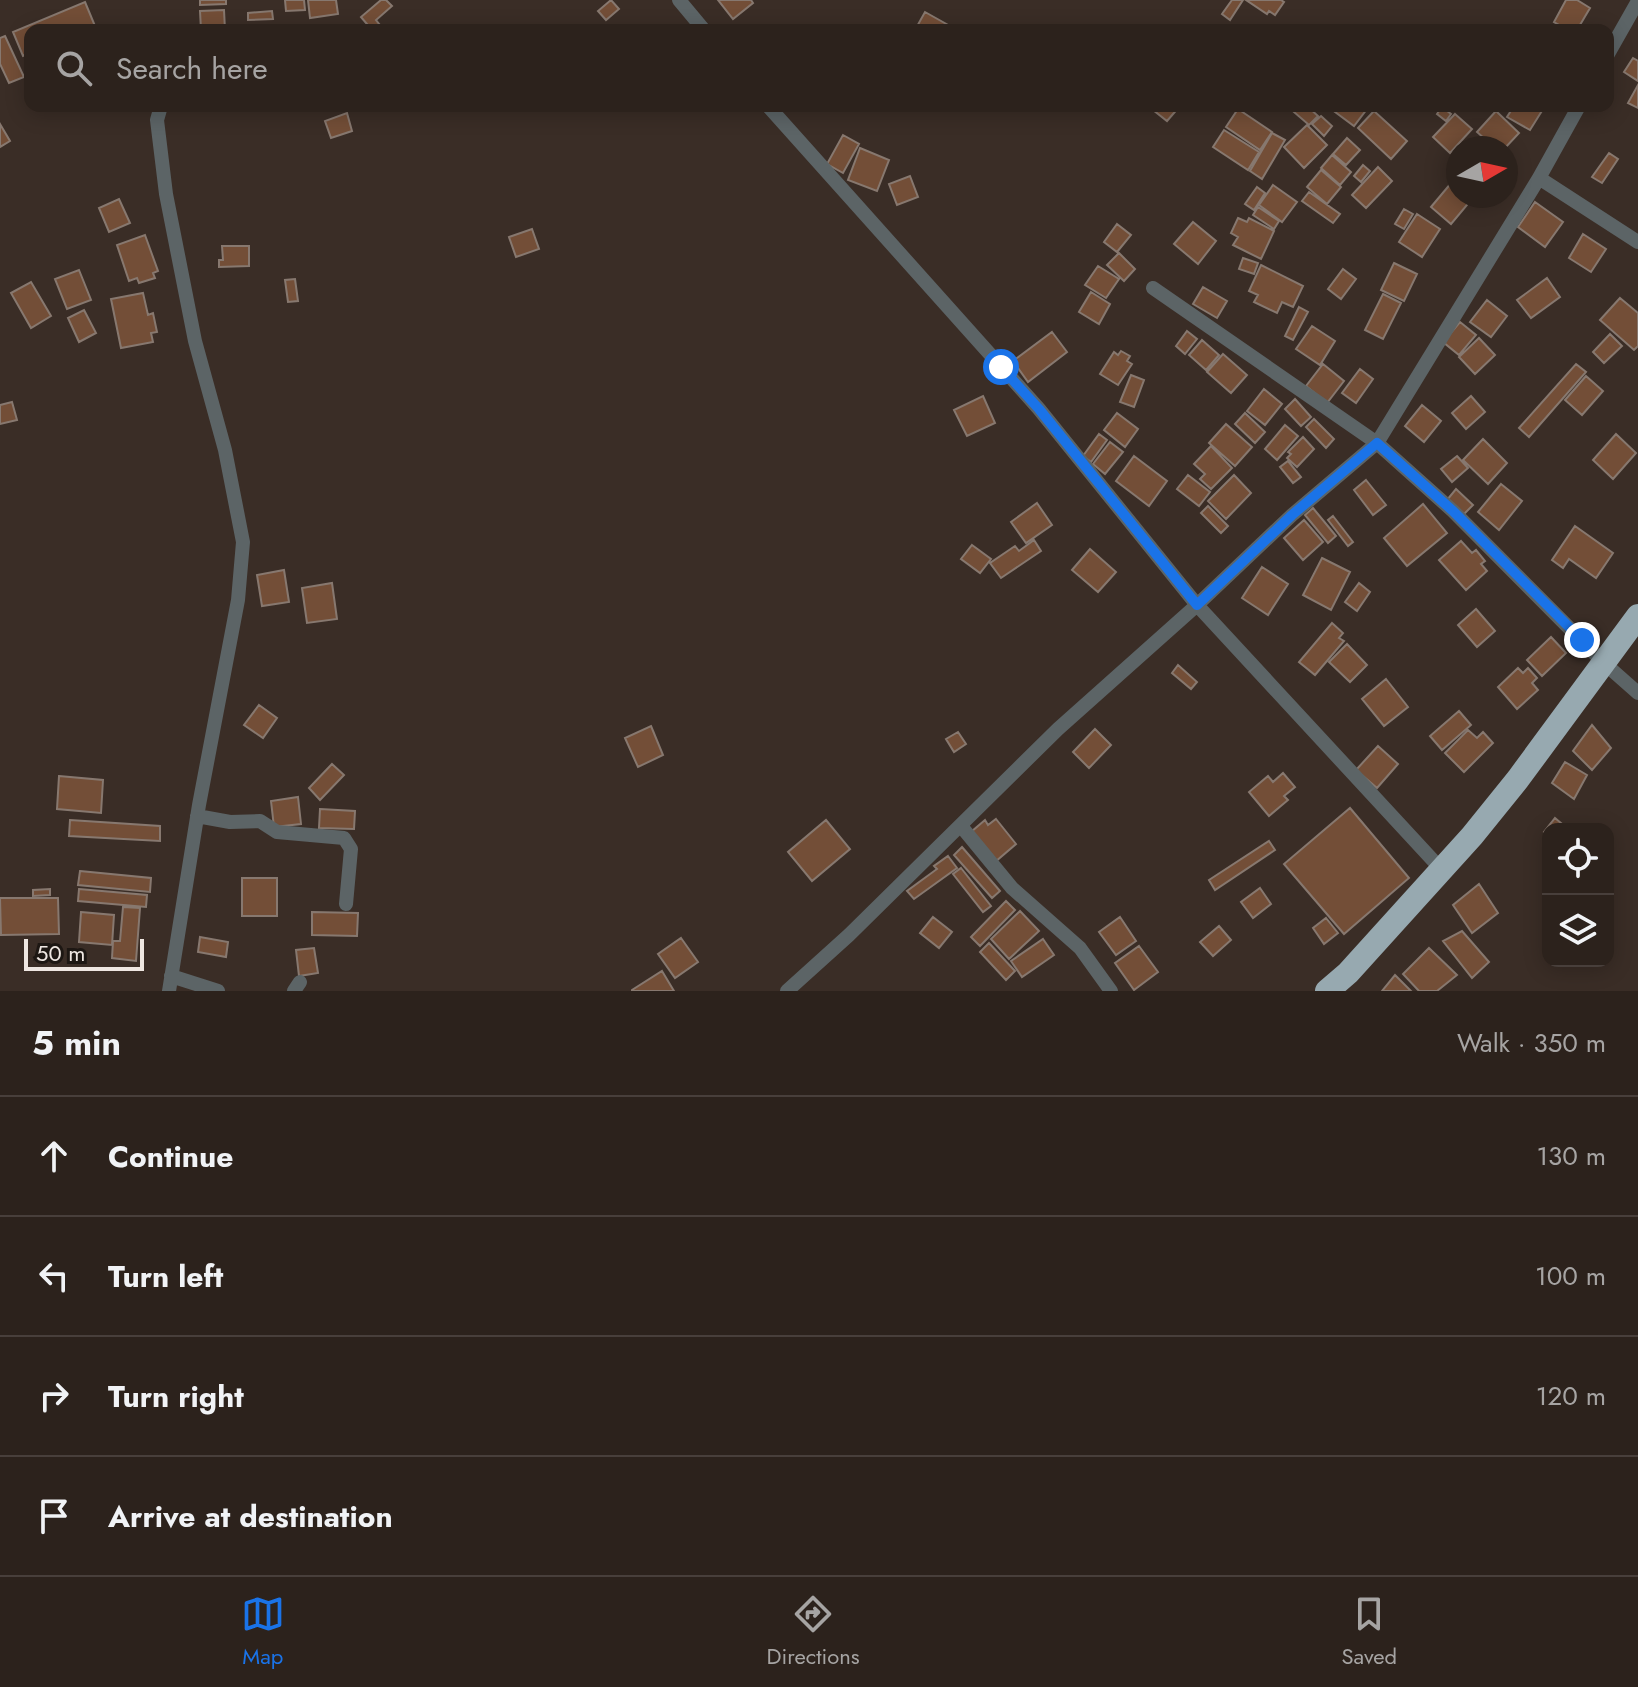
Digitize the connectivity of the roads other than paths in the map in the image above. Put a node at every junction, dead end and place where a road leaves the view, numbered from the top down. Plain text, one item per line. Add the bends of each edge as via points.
1 (679, 0) edge
2 (1638, 1) edge
3 (699, 24) edge
4 (1614, 43) edge
5 (159, 112) edge
6 (773, 112) edge
7 (1576, 112) edge
8 (1539, 178) junction
9 (1638, 242) edge
10 (1153, 288) dead end
11 (1377, 443) junction
12 (1197, 605) junction
13 (1638, 616) edge
14 (1604, 663) junction
15 (1638, 693) edge
16 (197, 816) junction
17 (961, 826) junction
18 (1441, 869) junction
19 (346, 904) dead end
20 (1351, 982) edge
21 (170, 983) edge
22 (218, 991) edge
23 (787, 991) edge
24 (1111, 991) edge
25 (1327, 991) edge

1 - 3 street
2 - 4 street
5 - 16 street via 166,194 243,542 238,600
6 - 12 street via 1039,409
7 - 8 street
8 - 9 street
8 - 11 street
10 - 11 street
11 - 12 street
11 - 14 street via 1516,572
12 - 17 street via 1058,729
12 - 18 street
13 - 14 highway
14 - 15 street
14 - 18 highway via 1518,779
16 - 19 street via 260,821 277,832 344,838 351,849
16 - 21 street
17 - 23 street
17 - 24 street via 1012,888 1080,948
18 - 20 highway
20 - 25 highway
21 - 22 street

